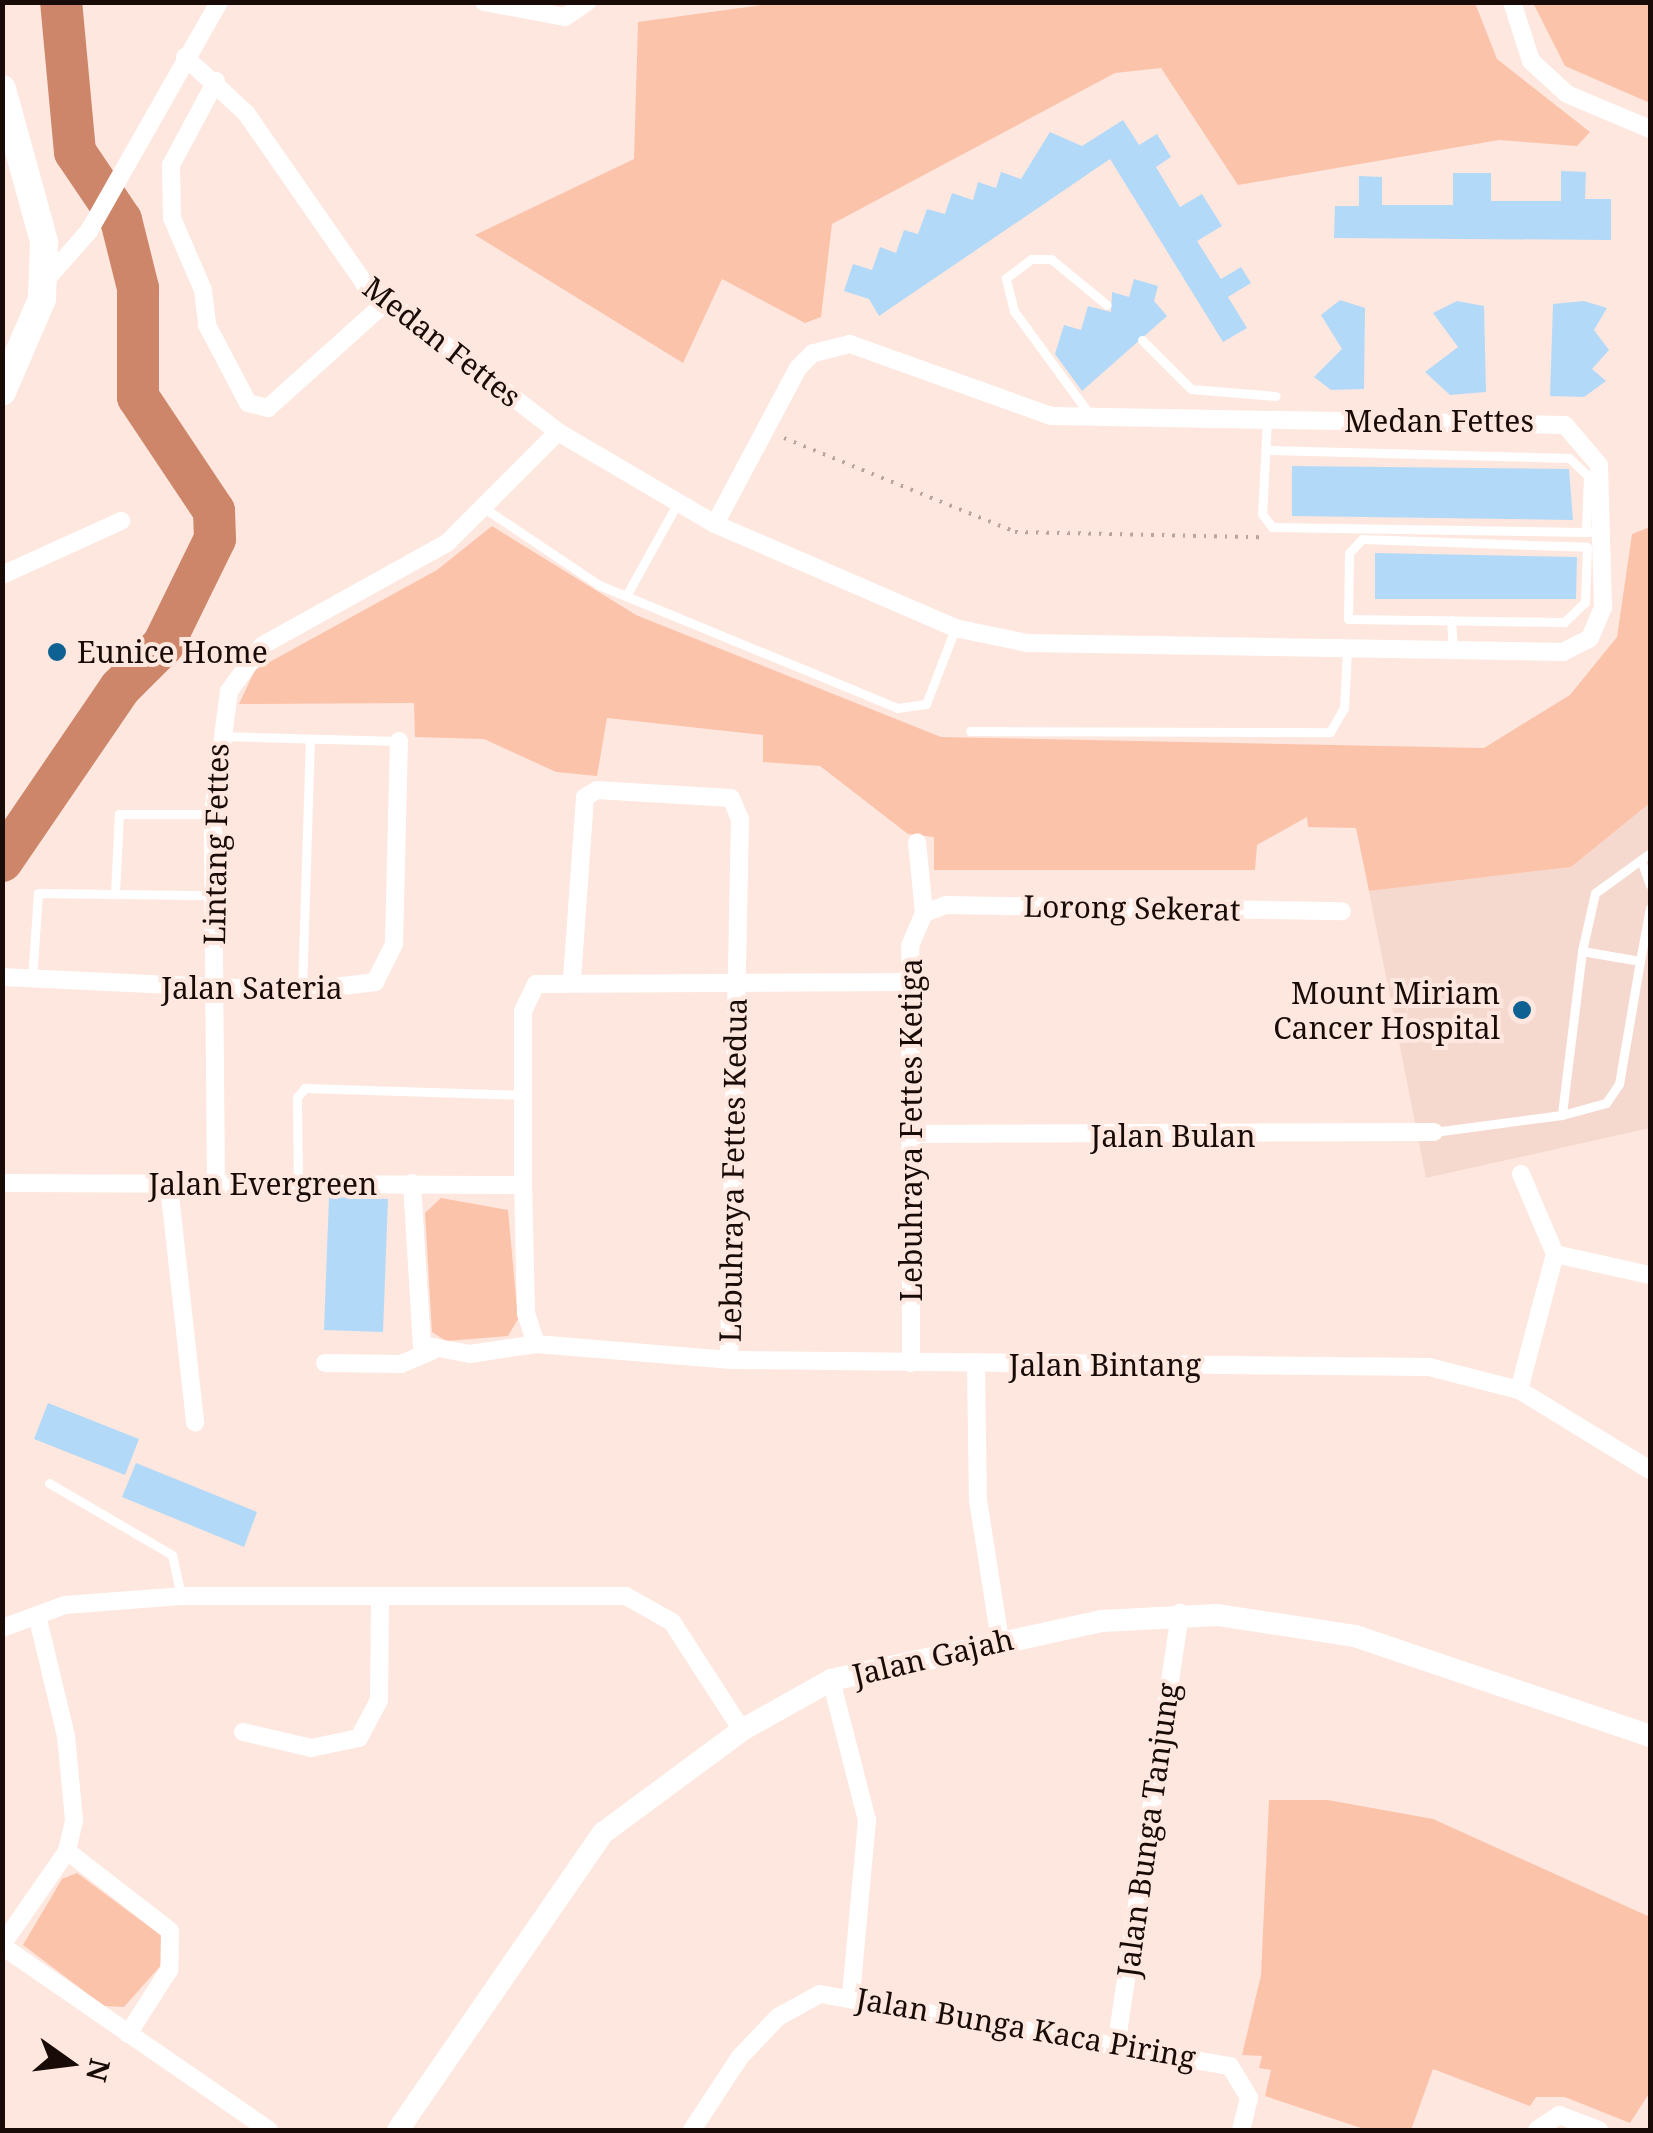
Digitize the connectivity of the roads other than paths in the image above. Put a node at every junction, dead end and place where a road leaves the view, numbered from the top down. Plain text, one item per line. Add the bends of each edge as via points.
1 (200, 2) edge
2 (219, 2) edge
3 (484, 2) edge
4 (587, 2) edge
5 (1512, 2) edge
6 (204, 22) junction
7 (184, 57) junction
8 (216, 81) junction
9 (2, 89) edge
10 (1650, 130) edge
11 (44, 282) junction
12 (385, 303) junction
13 (1107, 305) dead end
14 (1142, 340) dead end
15 (2, 392) edge
16 (1276, 396) dead end
17 (1094, 420) junction
18 (1267, 420) junction
19 (558, 432) junction
20 (1267, 450) junction
21 (677, 504) junction
22 (484, 508) junction
23 (121, 521) dead end
24 (715, 524) junction
25 (1594, 531) junction
26 (2, 575) edge
27 (626, 596) junction
28 (1451, 620) junction
29 (955, 628) junction
30 (1347, 650) junction
31 (1453, 651) junction
32 (970, 731) dead end
33 (218, 736) junction
34 (310, 738) junction
35 (399, 741) joint
36 (212, 814) junction
37 (917, 842) dead end
38 (1650, 853) edge
39 (1642, 862) junction
40 (1650, 885) edge
41 (115, 892) junction
42 (212, 895) junction
43 (1650, 908) edge
44 (1342, 911) dead end
45 (924, 914) junction
46 (1582, 951) junction
47 (1640, 961) junction
48 (2, 977) edge
49 (572, 979) junction
50 (737, 980) junction
51 (912, 982) junction
52 (32, 984) junction
53 (214, 989) junction
54 (302, 991) junction
55 (523, 1095) junction
56 (1562, 1114) junction
57 (1434, 1132) joint
58 (911, 1134) junction
59 (1521, 1174) dead end
60 (3, 1183) edge
61 (412, 1183) junction
62 (298, 1184) junction
63 (216, 1185) junction
64 (522, 1185) junction
65 (169, 1186) junction
66 (1555, 1254) junction
67 (1650, 1274) edge
68 (536, 1344) junction
69 (432, 1351) junction
70 (730, 1360) junction
71 (324, 1363) dead end
72 (911, 1363) junction
73 (976, 1364) junction
74 (1519, 1390) junction
75 (196, 1423) dead end
76 (1650, 1470) edge
77 (49, 1483) dead end
78 (181, 1596) junction
79 (380, 1602) junction
80 (1180, 1613) junction
81 (37, 1615) junction
82 (2, 1628) edge
83 (1000, 1642) junction
84 (831, 1680) junction
85 (742, 1730) junction
86 (243, 1732) dead end
87 (1650, 1736) edge
88 (68, 1851) junction
89 (2, 1945) edge
90 (851, 1995) junction
91 (128, 2034) junction
92 (1116, 2046) junction
93 (269, 2130) edge
94 (398, 2130) edge
95 (692, 2130) edge
96 (1241, 2130) edge
97 (1537, 2130) edge
98 (1600, 2130) edge

1 - 6 street
2 - 6 street
3 - 4 street via 566,16
5 - 10 street via 1531,61 1566,94
6 - 7 street
7 - 8 street, Medan Fettes
7 - 11 street via 89,231
8 - 12 street, Medan Fettes via 342,261
8 - 12 street via 171,165 172,218 203,290 207,326 248,403 268,408
9 - 11 main road via 38,206
11 - 15 main road
12 - 19 street, Medan Fettes
13 - 17 lane via 1051,259 1030,259 1006,278 1014,312
14 - 16 lane via 1191,389
17 - 18 street, Medan Fettes
17 - 24 street, Medan Fettes via 1025,411 870,349 831,344 798,368
18 - 20 lane
18 - 25 street, Medan Fettes via 1565,426 1599,465
19 - 21 street, Medan Fettes
19 - 22 street, Lintang Fettes
20 - 25 lane via 1569,458 1588,476
20 - 25 lane via 1262,514 1272,526
21 - 24 street, Medan Fettes
21 - 27 lane
22 - 27 lane
22 - 33 street, Lintang Fettes via 414,566 263,644 229,691
23 - 26 street
24 - 29 street, Medan Fettes
25 - 31 street, Medan Fettes via 1603,608 1590,638 1562,652
27 - 29 lane via 908,710 935,690
28 - 28 lane via 1574,618 1584,602 1587,547 1353,544 1348,619
28 - 31 lane
29 - 30 street, Medan Fettes via 1027,643
30 - 31 street, Medan Fettes
30 - 32 lane via 1344,708 1330,732
33 - 34 lane
33 - 36 street, Lintang Fettes
34 - 35 lane
34 - 54 lane
35 - 54 street, Jalan Sateria via 387,967 356,990
36 - 41 lane via 119,814
36 - 42 street, Lintang Fettes
37 - 45 street, Lebuhraya Fettes Ketiga
38 - 39 lane
39 - 40 lane
39 - 46 lane via 1594,894
41 - 42 lane
41 - 52 lane via 38,893
42 - 53 street, Lintang Fettes
43 - 47 lane
44 - 45 street, Lorong Sekerat via 946,906
45 - 51 street, Lebuhraya Fettes Ketiga via 910,946
46 - 47 lane
46 - 56 lane
47 - 56 lane via 1619,1084 1606,1102
48 - 52 street, Jalan Sateria
49 - 50 street
49 - 50 street, Lebuhraya Fettes Kedua via 586,796 597,790 731,798 740,818
49 - 55 street via 536,984 523,1011
50 - 51 street
50 - 70 street, Lebuhraya Fettes Kedua
51 - 58 street, Lebuhraya Fettes Ketiga
52 - 53 street, Jalan Sateria
53 - 54 street, Jalan Sateria
53 - 63 street, Lintang Fettes
55 - 62 lane via 305,1088 297,1097
55 - 64 street
56 - 57 lane
57 - 58 street, Jalan Bulan
58 - 72 street, Lebuhraya Fettes Ketiga
59 - 66 street
60 - 65 street, Jalan Evergreen
61 - 62 street, Jalan Evergreen
61 - 64 street, Jalan Evergreen
61 - 69 street via 415,1332
62 - 63 street, Jalan Evergreen
63 - 65 street, Jalan Evergreen
64 - 68 street
65 - 75 street
66 - 67 street
66 - 74 street
68 - 69 street, Jalan Bintang
68 - 70 street, Jalan Bintang
69 - 71 street, Jalan Bintang via 401,1364
70 - 72 street, Jalan Bintang
72 - 73 street, Jalan Bintang
73 - 74 street, Jalan Bintang via 1401,1366
73 - 83 street via 979,1515
74 - 76 street, Jalan Bintang
77 - 78 lane via 172,1555
78 - 79 street
78 - 81 street
79 - 85 street via 626,1596 650,1604 696,1652
79 - 86 street via 379,1700 360,1738 312,1748
80 - 83 street, Jalan Gajah
80 - 87 street, Jalan Gajah via 1355,1636
80 - 92 street, Jalan Bunga Tanjung
81 - 82 street
81 - 88 street via 74,1787
83 - 84 street, Jalan Gajah
84 - 85 street, Jalan Gajah
84 - 90 street via 868,1820
85 - 94 street, Jalan Gajah via 604,1833
88 - 89 street
88 - 91 street via 170,1931 169,1970
89 - 91 street
90 - 92 street, Jalan Bunga Kaca Piring
90 - 95 street, Jalan Bunga Kaca Piring via 820,1994 778,2018
91 - 93 street
92 - 96 street, Jalan Bunga Kaca Piring via 1230,2066 1249,2098
97 - 98 street via 1559,2115

